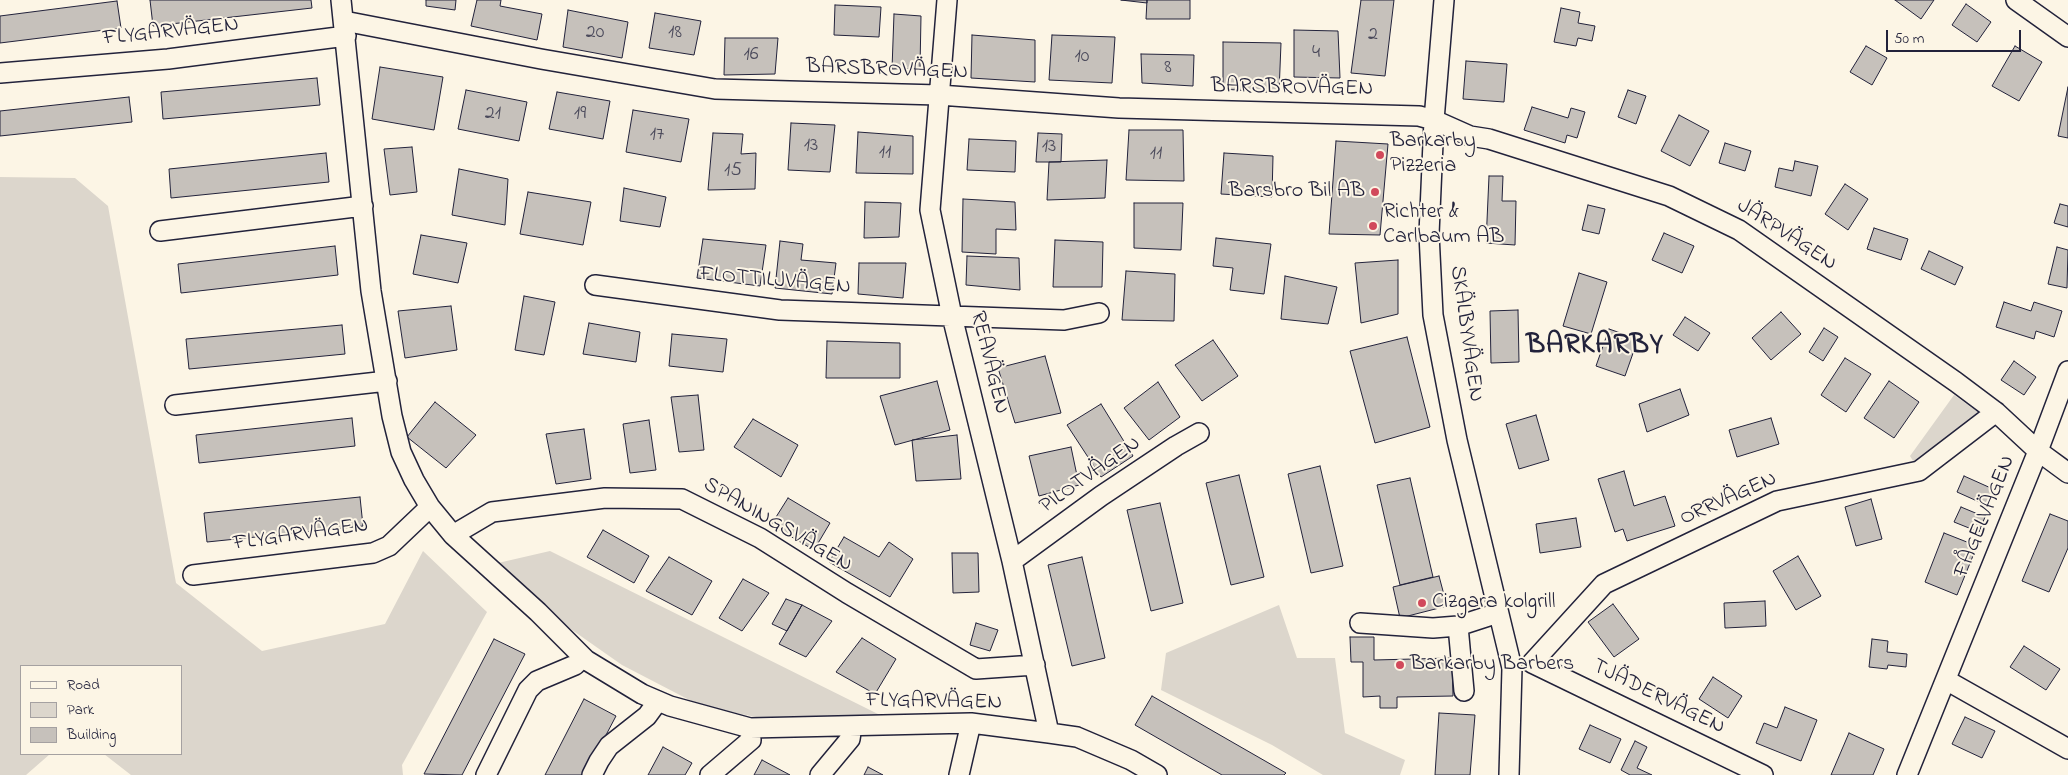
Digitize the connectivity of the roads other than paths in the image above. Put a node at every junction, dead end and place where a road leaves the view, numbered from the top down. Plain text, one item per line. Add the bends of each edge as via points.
1 (341, 0) edge
2 (948, 0) edge
3 (1444, 0) edge
4 (2016, 0) edge
5 (345, 29) junction
6 (2068, 37) edge
7 (0, 73) edge
8 (939, 95) junction
9 (1434, 120) junction
10 (363, 206) junction
11 (160, 231) dead end
12 (595, 284) dead end
13 (1099, 313) dead end
14 (952, 316) junction
15 (2068, 371) edge
16 (387, 381) junction
17 (175, 405) dead end
18 (1996, 412) junction
19 (1199, 433) dead end
20 (2038, 451) junction
21 (2068, 473) edge
22 (430, 507) junction
23 (453, 535) junction
24 (1012, 561) junction
25 (193, 575) dead end
26 (1498, 614) junction
27 (1360, 623) dead end
28 (1458, 626) junction
29 (583, 657) junction
30 (1532, 663) junction
31 (1034, 664) junction
32 (1512, 668) junction
33 (1946, 680) junction
34 (1464, 691) dead end
35 (658, 701) junction
36 (971, 723) junction
37 (852, 726) junction
38 (750, 728) junction
39 (1049, 733) junction
40 (2068, 749) edge
41 (486, 775) edge
42 (592, 775) edge
43 (710, 775) edge
44 (820, 775) edge
45 (959, 775) edge
46 (1157, 775) edge
47 (1509, 775) edge
48 (1763, 775) edge
49 (1908, 775) edge

1 - 5 street, FLYGARVÄGEN
2 - 8 street, REAVÄGEN
3 - 9 street, SKÄLBYVÄGEN
4 - 6 street
5 - 7 street, FLYGARVÄGEN via 168,59
5 - 8 street, BARSBROVÄGEN via 715,89
5 - 10 street, FLYGARVÄGEN
8 - 9 street, BARSBROVÄGEN via 1120,108 1419,116
8 - 14 street, REAVÄGEN via 930,210
9 - 18 street, JÄRPVÄGEN via 1470,136 1489,139 1669,196 1739,230
9 - 26 street, SKÄLBYVÄGEN via 1429,234 1433,315 1457,440
10 - 11 street
10 - 16 street, FLYGARVÄGEN via 371,290
12 - 14 street, FLOTTILJVÄGEN via 780,310
13 - 14 street, FLOTTILJVÄGEN via 1064,320
14 - 24 street, REAVÄGEN
15 - 20 street, FÅGELVÄGEN
16 - 17 street
16 - 22 street, FLYGARVÄGEN via 401,452
18 - 20 street, JÄRPVÄGEN
18 - 30 street, ORRVÄGEN via 1919,471 1777,501 1604,584
19 - 24 street, PILOTVÄGEN via 1106,493
20 - 21 street, JÄRPVÄGEN
20 - 33 street, FÅGELVÄGEN
22 - 23 street, FLYGARVÄGEN
22 - 25 street, FLYGARVÄGEN via 389,546 373,553
23 - 29 street, FLYGARVÄGEN
23 - 31 street, SPANINGSVÄGEN via 492,512 605,498 682,499 760,538 976,668
24 - 31 street, REAVÄGEN
26 - 28 street
26 - 32 street, SKÄLBYVÄGEN
27 - 28 street via 1433,628
28 - 34 street
29 - 35 street, FLYGARVÄGEN
29 - 41 street via 574,666 537,681 528,690
30 - 32 street
30 - 48 street, TJÄDERVÄGEN
31 - 39 street, REAVÄGEN
32 - 47 street, SKÄLBYVÄGEN
33 - 40 street
33 - 49 street, FÅGELVÄGEN
35 - 38 street, FLYGARVÄGEN
35 - 42 street via 647,716 610,746
36 - 37 street, FLYGARVÄGEN
36 - 39 street, FLYGARVÄGEN
36 - 45 street
37 - 38 street, FLYGARVÄGEN
37 - 44 street, FLYGARVÄGEN via 850,739
38 - 43 street via 751,740
39 - 46 street, FLYGARVÄGEN via 1077,737

